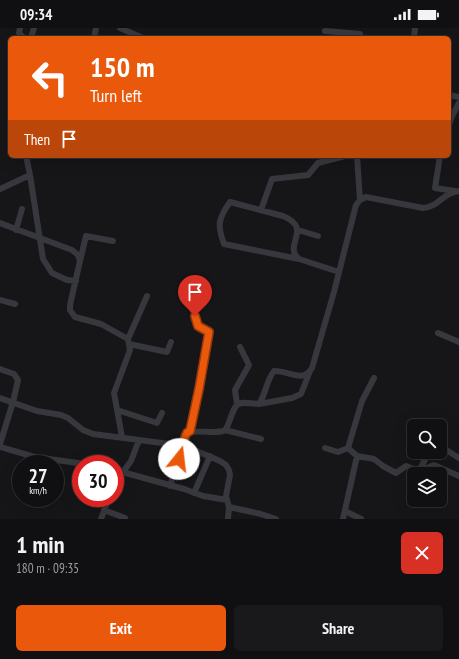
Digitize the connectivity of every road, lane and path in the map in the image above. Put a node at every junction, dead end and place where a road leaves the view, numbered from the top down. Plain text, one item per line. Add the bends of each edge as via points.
1 (20, 28) edge
2 (120, 28) edge
3 (342, 30) edge
4 (325, 31) dead end
5 (360, 33) edge
6 (22, 36) edge
7 (138, 36) edge
8 (459, 103) edge
9 (451, 119) edge
10 (26, 158) edge
11 (337, 158) edge
12 (357, 158) edge
13 (440, 158) edge
14 (30, 175) junction
15 (0, 189) edge
16 (360, 200) junction
17 (22, 209) dead end
18 (262, 210) junction
19 (0, 223) edge
20 (16, 230) junction
21 (298, 230) junction
22 (318, 236) dead end
23 (40, 239) junction
24 (113, 241) dead end
25 (299, 260) junction
26 (80, 261) junction
27 (339, 272) junction
28 (76, 280) junction
29 (187, 295) dead end
30 (147, 296) dead end
31 (0, 300) edge
32 (15, 304) dead end
33 (438, 333) dead end
34 (128, 342) junction
35 (171, 342) dead end
36 (459, 342) edge
37 (240, 347) dead end
38 (312, 368) junction
39 (0, 369) edge
40 (374, 378) dead end
41 (0, 398) edge
42 (13, 402) junction
43 (237, 404) junction
44 (259, 404) junction
45 (117, 410) junction
46 (162, 413) dead end
47 (225, 430) junction
48 (190, 431) junction
49 (122, 437) junction
50 (261, 439) dead end
51 (139, 440) junction
52 (0, 446) edge
53 (184, 446) junction
54 (325, 448) dead end
55 (348, 448) junction
56 (447, 450) edge
57 (210, 456) junction
58 (357, 456) junction
59 (459, 458) edge
60 (72, 462) edge
61 (409, 467) edge
62 (429, 467) edge
63 (439, 467) edge
64 (447, 471) edge
65 (124, 472) joint
66 (459, 476) edge
67 (170, 486) junction
68 (194, 493) junction
69 (228, 503) junction
70 (105, 507) edge
71 (104, 510) junction
72 (345, 511) junction
73 (125, 518) dead end
74 (101, 519) edge
75 (228, 519) edge
76 (276, 519) edge
77 (343, 519) edge
78 (361, 519) edge

1 - 6 street via 18,33
2 - 7 street
3 - 4 street
3 - 5 street
8 - 9 street
10 - 14 street
11 - 18 street via 318,163 308,175 272,179
12 - 16 street
13 - 16 street via 435,188 459,191 445,195 429,208 366,197
14 - 15 street
14 - 23 street
16 - 27 street via 356,205
17 - 20 street
18 - 21 street via 291,219
18 - 25 street via 230,202 222,214 219,229 224,244
19 - 20 street
20 - 23 street
21 - 22 street
21 - 25 street via 293,250
23 - 26 street via 72,250 78,254
23 - 28 street via 43,259 52,272 67,280
24 - 26 street via 86,236
25 - 27 street
26 - 28 street
27 - 38 street
28 - 34 street via 70,305 71,313 101,324
29 - 48 street via 198,326 209,332
30 - 34 street
31 - 32 street
33 - 36 street
34 - 35 street via 167,352
34 - 45 street via 130,350 114,394
37 - 43 street via 249,365 235,390
38 - 44 street via 301,394
38 - 44 street via 308,374 302,376 280,370 274,371 269,376 264,397
39 - 42 street via 14,374 18,380
40 - 55 street via 362,401
41 - 42 street
42 - 49 street via 37,411 61,415 93,434
42 - 52 street
43 - 44 street
43 - 47 street
45 - 46 street via 157,423
45 - 49 street
47 - 48 street
47 - 50 street
48 - 53 street via 185,436
49 - 51 street
51 - 53 street
51 - 65 street via 131,462
52 - 60 street via 35,457
53 - 57 street
53 - 67 street
54 - 55 street via 338,452
55 - 58 street
56 - 59 street
57 - 68 street
57 - 69 street via 226,465 229,470 226,496
58 - 61 street via 374,459 396,473 406,466
58 - 72 street
62 - 63 street
64 - 66 street
65 - 67 street
67 - 68 street
68 - 69 street
69 - 75 street
69 - 76 street
70 - 71 street
71 - 73 street
71 - 74 street
72 - 77 street
72 - 78 street

